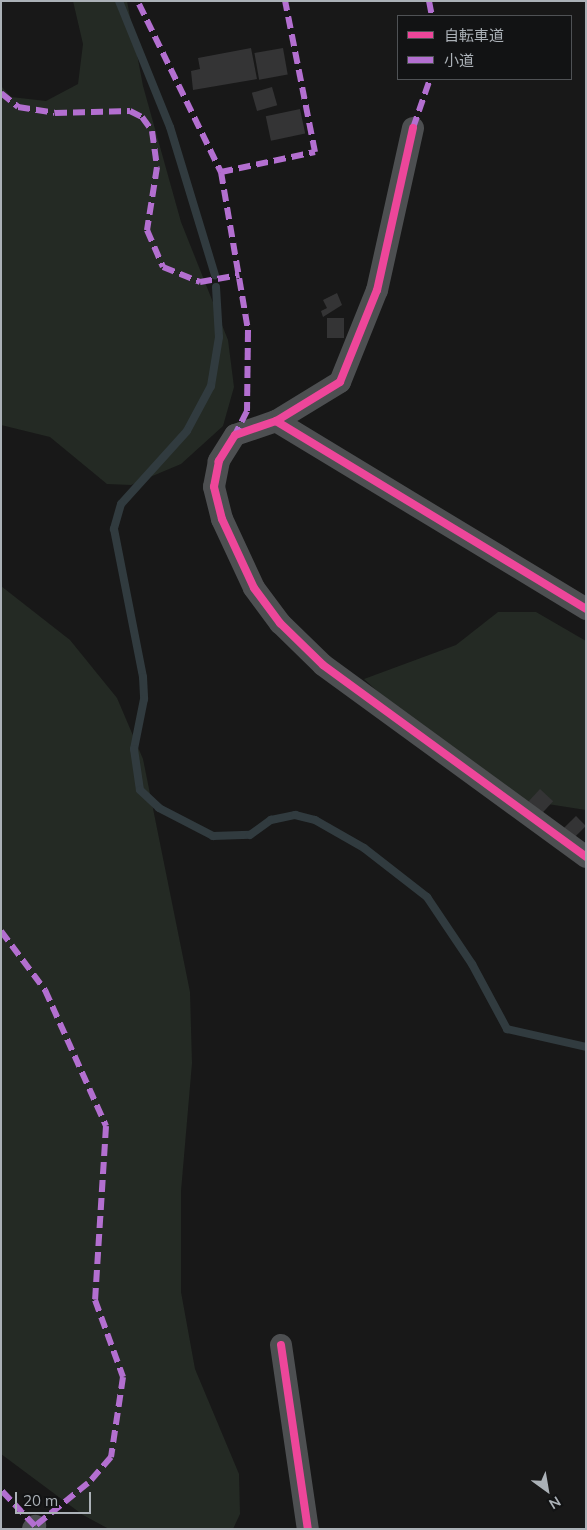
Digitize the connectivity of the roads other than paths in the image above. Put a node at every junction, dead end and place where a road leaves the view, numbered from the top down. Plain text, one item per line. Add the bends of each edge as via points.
1 (413, 128) dead end
2 (276, 421) junction
3 (586, 608) edge
4 (586, 857) edge
5 (281, 1346) dead end
6 (308, 1529) edge

1 - 2 street via 377,290 340,382
2 - 3 street
2 - 4 street via 235,436 219,461 214,488 222,519 254,588 280,623 323,664
5 - 6 street

